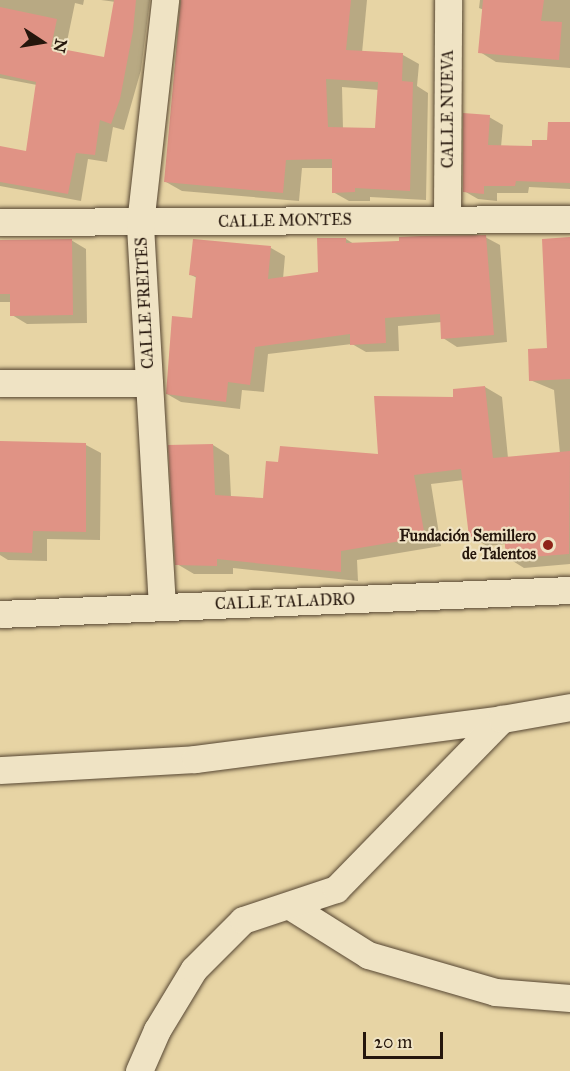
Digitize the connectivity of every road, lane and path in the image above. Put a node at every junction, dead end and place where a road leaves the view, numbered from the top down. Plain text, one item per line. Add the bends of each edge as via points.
1 (165, 0) edge
2 (448, 0) edge
3 (447, 219) junction
4 (570, 219) edge
5 (0, 222) edge
6 (140, 224) junction
7 (0, 383) edge
8 (149, 383) junction
9 (570, 590) edge
10 (162, 607) junction
11 (0, 614) edge
12 (570, 706) edge
13 (502, 718) junction
14 (0, 770) edge
15 (290, 906) junction
16 (570, 998) edge
17 (139, 1071) edge

1 - 6 street, CALLE FREITES
2 - 3 street, CALLE NUEVA
3 - 4 street, CALLE MONTES
3 - 6 street, CALLE MONTES
5 - 6 street, CALLE MONTES
6 - 8 street, CALLE FREITES
7 - 8 street
8 - 10 street, CALLE FREITES
9 - 10 street, CALLE TALADRO
10 - 11 street, CALLE TALADRO
12 - 13 street
13 - 14 street via 195,759
13 - 15 street via 336,889
15 - 16 street via 368,955 495,992
15 - 17 street via 243,920 194,969 157,1030

